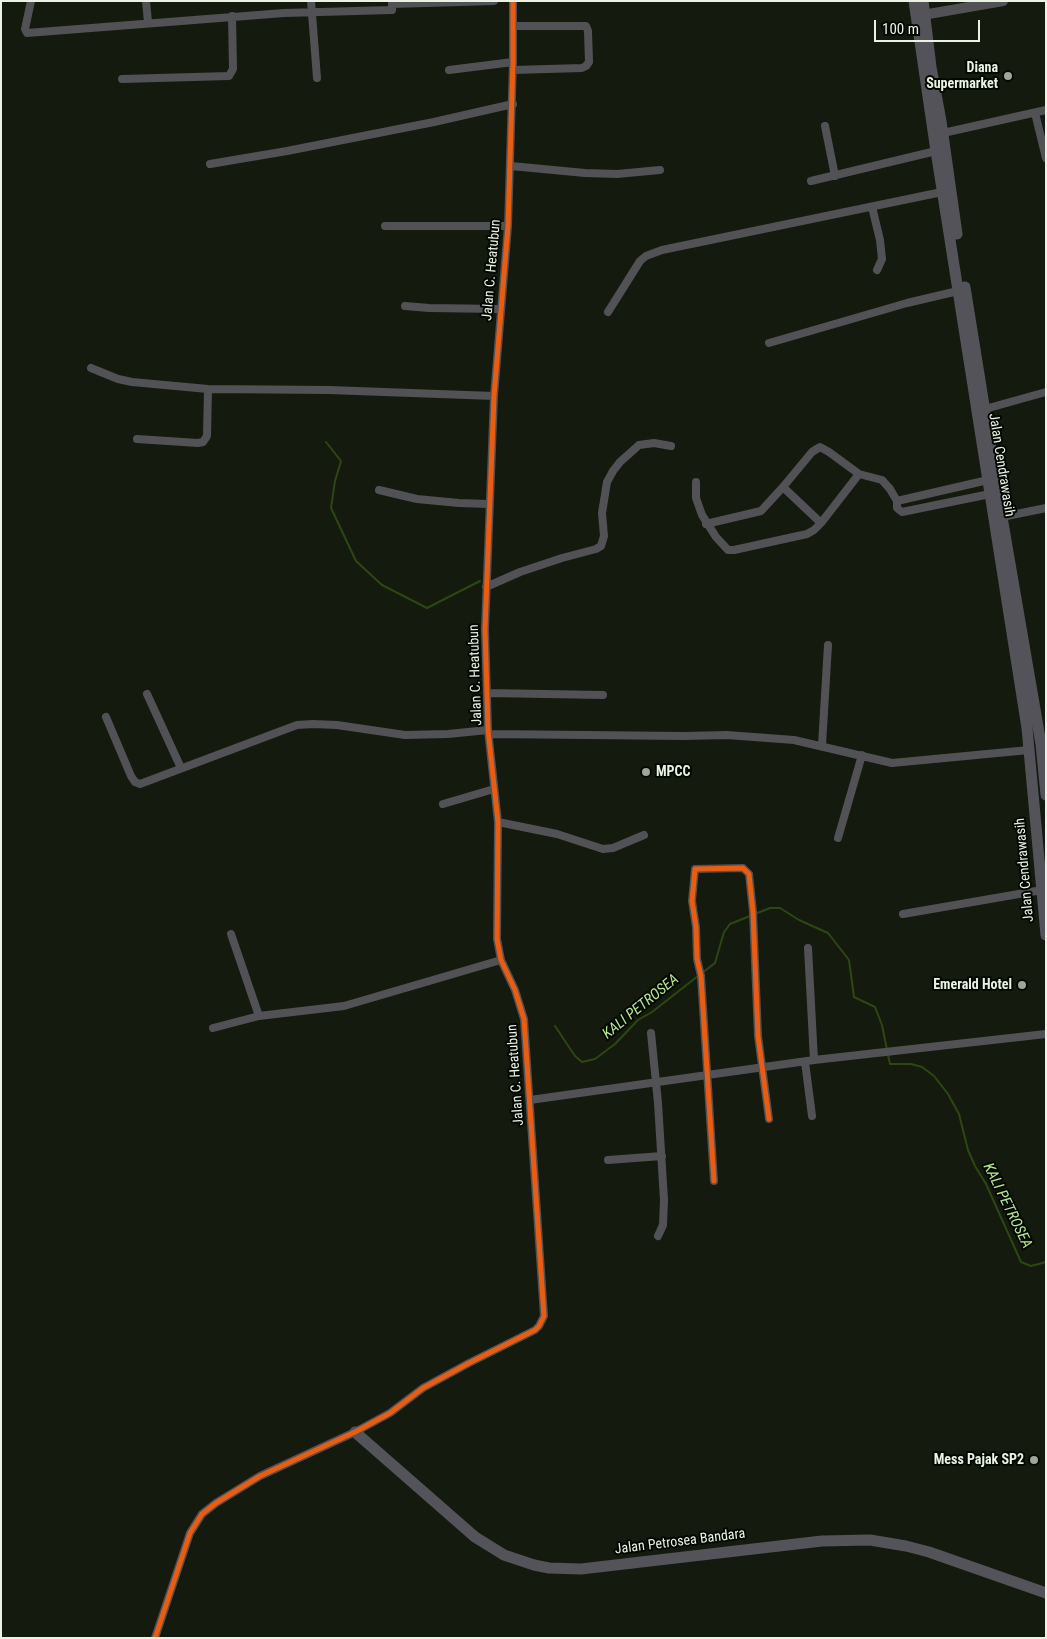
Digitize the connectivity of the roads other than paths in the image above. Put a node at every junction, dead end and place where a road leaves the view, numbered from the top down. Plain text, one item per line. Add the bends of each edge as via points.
1 (31, 1) edge
2 (146, 1) edge
3 (310, 1) edge
4 (494, 1) edge
5 (513, 1) edge
6 (914, 1) edge
7 (923, 1) edge
8 (1003, 1) edge
9 (392, 3) edge
10 (312, 12) junction
11 (920, 15) junction
12 (232, 16) junction
13 (148, 22) junction
14 (513, 26) junction
15 (513, 66) junction
16 (449, 70) dead end
17 (317, 78) dead end
18 (122, 80) dead end
19 (512, 104) junction
20 (1046, 110) edge
21 (1036, 113) junction
22 (825, 126) dead end
23 (943, 133) junction
24 (936, 151) junction
25 (1046, 156) edge
26 (210, 164) dead end
27 (510, 166) junction
28 (660, 170) dead end
29 (835, 176) junction
30 (811, 182) dead end
31 (942, 192) junction
32 (872, 207) junction
33 (385, 226) dead end
34 (508, 226) junction
35 (877, 270) dead end
36 (958, 291) junction
37 (404, 306) dead end
38 (500, 309) junction
39 (608, 312) dead end
40 (769, 343) dead end
41 (91, 368) dead end
42 (208, 389) junction
43 (1046, 392) edge
44 (494, 396) junction
45 (985, 409) junction
46 (137, 439) dead end
47 (671, 446) dead end
48 (859, 474) junction
49 (988, 480) junction
50 (696, 482) dead end
51 (783, 487) junction
52 (379, 490) dead end
53 (990, 494) junction
54 (897, 501) junction
55 (489, 504) junction
56 (1046, 508) edge
57 (1002, 518) junction
58 (821, 523) junction
59 (706, 524) junction
60 (486, 588) junction
61 (828, 646) dead end
62 (487, 693) junction
63 (147, 694) dead end
64 (603, 696) dead end
65 (106, 717) dead end
66 (489, 732) junction
67 (822, 746) junction
68 (1029, 750) junction
69 (862, 755) junction
70 (181, 768) junction
71 (494, 789) junction
72 (1046, 794) edge
73 (443, 804) dead end
74 (498, 822) junction
75 (644, 835) dead end
76 (838, 838) dead end
77 (1042, 890) junction
78 (904, 914) dead end
79 (231, 934) dead end
80 (1046, 935) edge
81 (808, 948) dead end
82 (501, 960) junction
83 (259, 1016) junction
84 (213, 1028) dead end
85 (651, 1033) dead end
86 (1046, 1034) edge
87 (814, 1060) junction
88 (805, 1062) junction
89 (761, 1068) junction
90 (708, 1075) junction
91 (656, 1081) junction
92 (530, 1100) junction
93 (812, 1116) dead end
94 (769, 1119) dead end
95 (662, 1156) junction
96 (608, 1160) dead end
97 (714, 1181) dead end
98 (658, 1236) dead end
99 (356, 1432) junction
100 (1046, 1593) edge
101 (155, 1638) edge

1 - 13 street via 25,27 27,33
2 - 13 street
3 - 10 street
4 - 9 street
5 - 14 street, Jalan C. Heatubun
6 - 11 main road, Jalan Cendrawasih
7 - 11 main road, Jalan Cendrawasih
8 - 11 street
9 - 10 street via 392,10
10 - 12 street
10 - 17 street
11 - 23 main road, Jalan Cendrawasih
11 - 24 main road, Jalan Cendrawasih
12 - 13 street
12 - 18 street via 233,69 229,76
14 - 15 street, Jalan C. Heatubun
14 - 15 street via 586,26 589,62 582,68
15 - 16 street
15 - 19 street, Jalan C. Heatubun
19 - 26 street
19 - 27 street, Jalan C. Heatubun
20 - 21 street
21 - 23 street
21 - 25 street
22 - 29 street
23 - 45 main road, Jalan Cendrawasih
24 - 29 street
24 - 31 main road, Jalan Cendrawasih
27 - 28 street via 617,174
27 - 34 street, Jalan C. Heatubun
29 - 30 street
31 - 32 street
31 - 36 main road, Jalan Cendrawasih
32 - 35 street via 882,259
32 - 39 street via 646,256
33 - 34 street
34 - 38 street, Jalan C. Heatubun
36 - 40 street
36 - 49 main road, Jalan Cendrawasih
37 - 38 street
38 - 44 street, Jalan C. Heatubun
41 - 42 street via 132,382
42 - 44 street
42 - 46 street via 207,436 203,442
43 - 45 street
44 - 55 street, Jalan C. Heatubun
45 - 57 main road, Jalan Cendrawasih
47 - 60 street via 639,445 613,471 607,482 602,513 604,536 601,546 520,572
48 - 51 street via 818,447
48 - 54 street via 882,480
48 - 58 street
49 - 53 main road, Jalan Cendrawasih
49 - 54 street
50 - 59 street via 697,502
51 - 58 street
51 - 59 street via 761,511
52 - 55 street via 417,499
53 - 54 street via 902,512 896,508
53 - 68 main road, Jalan Cendrawasih
55 - 60 street, Jalan C. Heatubun
56 - 57 street
57 - 72 main road, Jalan Cendrawasih via 1041,744
58 - 59 street via 807,534 731,550 725,548
60 - 62 street, Jalan C. Heatubun
61 - 67 street
62 - 64 street
62 - 66 street, Jalan C. Heatubun
63 - 70 street
65 - 70 street, Jalan C. Heatubun via 135,782 140,784
66 - 67 street via 727,735 794,740
66 - 70 street, Jalan C. Heatubun via 405,735 337,725 303,724
66 - 71 street, Jalan C. Heatubun
67 - 69 street
68 - 69 street via 892,763
68 - 77 main road, Jalan Cendrawasih
69 - 76 street
71 - 73 street
71 - 74 street, Jalan C. Heatubun
74 - 75 street via 557,834 603,849
74 - 82 street, Jalan C. Heatubun via 496,916
77 - 78 street
77 - 80 main road, Jalan Cendrawasih
79 - 83 street
81 - 87 street
82 - 83 street via 344,1006
82 - 92 street, Jalan C. Heatubun via 516,990 524,1019
83 - 84 street
85 - 91 street
86 - 87 street
87 - 88 street
88 - 89 street
88 - 93 street
89 - 90 street
89 - 90 street via 749,874 743,868 702,868 696,869 692,897 697,959 702,976
89 - 94 street
90 - 91 street
90 - 97 street
91 - 92 street
91 - 95 street
92 - 99 street, Jalan C. Heatubun via 544,1316 539,1326 423,1388 390,1413
95 - 96 street
95 - 98 street via 664,1217
99 - 100 main road, Jalan Petrosea Bandara via 474,1537 504,1555 534,1565 581,1569 822,1541 870,1540 929,1552
99 - 101 street, Jalan C. Heatubun via 260,1476 202,1514 190,1533

